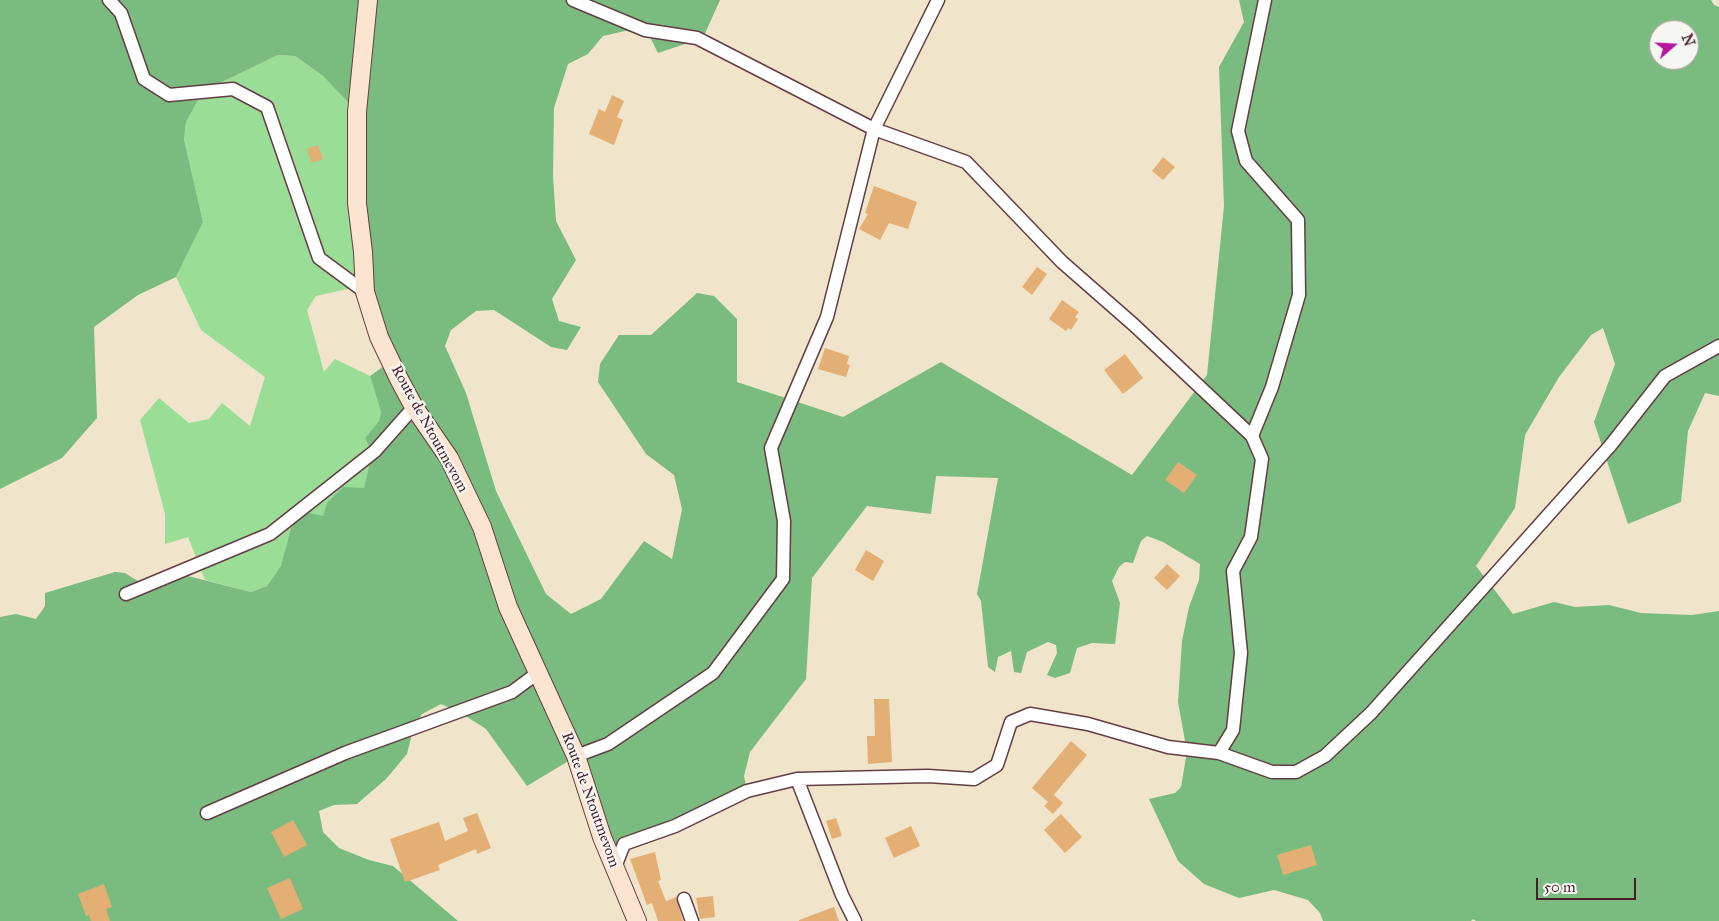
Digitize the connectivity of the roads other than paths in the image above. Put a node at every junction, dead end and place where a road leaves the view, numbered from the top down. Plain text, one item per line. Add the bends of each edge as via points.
1 (108, 0) edge
2 (368, 0) edge
3 (573, 0) edge
4 (938, 0) edge
5 (1265, 0) edge
6 (874, 129) junction
7 (365, 292) junction
8 (1719, 346) edge
9 (414, 407) junction
10 (1252, 436) junction
11 (126, 594) dead end
12 (539, 672) junction
13 (1219, 753) junction
14 (576, 756) junction
15 (797, 779) junction
16 (207, 813) dead end
17 (615, 866) junction
18 (684, 899) dead end
19 (637, 921) edge
20 (692, 921) edge
21 (855, 921) edge

1 - 7 street via 121,13 144,79 169,95 233,89 267,107 319,258
2 - 7 street, Route de Ntoutmevom via 356,152 356,203
3 - 6 street via 645,30 697,38
4 - 6 street
5 - 10 street via 1238,131 1246,161 1298,220 1299,295 1272,387
6 - 10 street via 966,162 1062,262
6 - 14 street via 827,317 771,448 784,521 783,579 713,673 608,744
7 - 9 street, Route de Ntoutmevom via 379,337
8 - 13 street via 1665,376 1610,446 1371,713 1325,756 1296,772 1272,772
9 - 11 street via 375,451 270,534
9 - 12 street, Route de Ntoutmevom via 449,458 482,527 508,607
10 - 13 street via 1262,459 1251,537 1233,571 1241,653 1233,730
12 - 14 street, Route de Ntoutmevom
12 - 16 street via 512,692 345,754
13 - 15 street via 1168,747 1088,724 1030,714 1011,722 997,765 974,779 928,776
14 - 17 street, Route de Ntoutmevom via 602,837
15 - 17 street via 747,791 675,826 624,844
15 - 21 street
17 - 19 street, Route de Ntoutmevom
18 - 20 street

